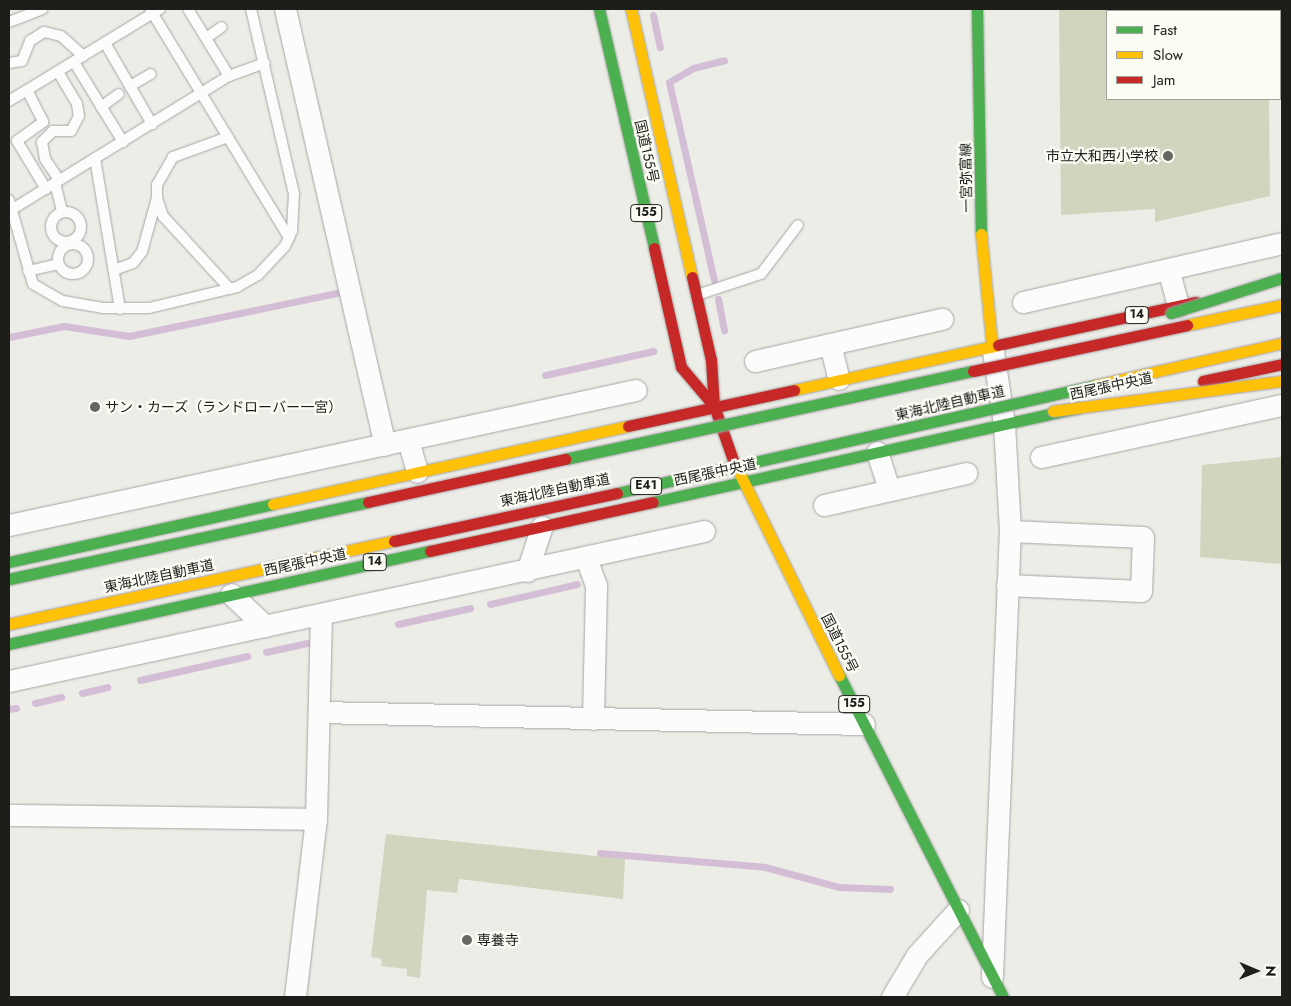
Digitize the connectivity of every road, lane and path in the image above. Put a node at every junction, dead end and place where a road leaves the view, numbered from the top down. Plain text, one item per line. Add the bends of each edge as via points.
1 (43, 9) edge
2 (188, 9) edge
3 (251, 9) edge
4 (285, 9) edge
5 (599, 9) edge
6 (631, 9) edge
7 (977, 9) edge
8 (154, 10) edge
9 (9, 22) edge
10 (222, 27) dead end
11 (206, 38) junction
12 (105, 42) junction
13 (78, 59) junction
14 (9, 63) edge
15 (264, 63) junction
16 (58, 72) junction
17 (151, 74) dead end
18 (229, 76) junction
19 (130, 86) junction
20 (27, 90) junction
21 (119, 94) dead end
22 (202, 94) junction
23 (9, 102) edge
24 (101, 107) junction
25 (152, 124) junction
26 (228, 137) junction
27 (122, 142) junction
28 (95, 158) junction
29 (57, 182) junction
30 (46, 189) junction
31 (157, 198) junction
32 (10, 205) edge
33 (62, 212) dead end
34 (798, 225) dead end
35 (289, 238) junction
36 (1282, 243) edge
37 (58, 264) dead end
38 (114, 270) junction
39 (28, 271) junction
40 (1169, 272) junction
41 (1282, 278) edge
42 (1282, 284) edge
43 (230, 289) junction
44 (696, 295) junction
45 (1023, 302) dead end
46 (1282, 305) edge
47 (1178, 306) junction
48 (120, 309) junction
49 (942, 318) dead end
50 (1282, 343) edge
51 (830, 344) junction
52 (992, 346) junction
53 (755, 361) dead end
54 (1012, 362) junction
55 (1282, 364) edge
56 (1258, 368) junction
57 (839, 379) junction
58 (1282, 381) edge
59 (636, 390) dead end
60 (714, 406) junction
61 (1275, 406) edge
62 (1004, 424) junction
63 (408, 440) junction
64 (385, 444) junction
65 (877, 452) junction
66 (1041, 457) dead end
67 (417, 472) junction
68 (966, 473) dead end
69 (702, 475) junction
70 (741, 482) junction
71 (889, 490) junction
72 (824, 506) dead end
73 (9, 525) edge
74 (542, 526) junction
75 (704, 531) dead end
76 (1010, 531) junction
77 (586, 558) junction
78 (9, 562) edge
79 (527, 571) junction
80 (9, 579) edge
81 (1008, 585) junction
82 (231, 594) junction
83 (321, 615) junction
84 (9, 624) edge
85 (265, 626) junction
86 (9, 644) edge
87 (9, 681) edge
88 (318, 712) junction
89 (593, 719) junction
90 (864, 724) junction
91 (9, 815) edge
92 (316, 819) junction
93 (958, 910) junction
94 (992, 977) junction
95 (295, 997) edge
96 (892, 997) edge
97 (1003, 997) edge

1 - 9 lane
2 - 11 lane
3 - 15 lane
4 - 64 street
5 - 60 main road, 国道155号 / 155 via 681,367
6 - 44 main road, 国道155号 / 155
7 - 52 main road, 一宮弥富線 via 982,274
8 - 12 lane
8 - 22 lane
10 - 11 lane
11 - 18 lane
12 - 13 lane
12 - 19 lane
13 - 14 lane via 61,36 44,32 30,41 22,61
13 - 16 lane
13 - 24 lane
15 - 18 lane
15 - 35 lane via 292,174 294,212
16 - 20 lane
16 - 29 lane via 77,104 79,116 71,131 53,131 42,142 45,159
17 - 19 lane
18 - 22 lane
19 - 25 lane
20 - 23 lane
20 - 30 lane via 42,122 17,141
21 - 24 lane
22 - 25 lane
22 - 26 lane
24 - 27 lane
25 - 27 lane
26 - 31 lane via 173,157 157,185
26 - 35 lane
27 - 28 lane
28 - 29 lane
28 - 38 lane
29 - 30 lane
29 - 33 lane
30 - 32 lane
31 - 38 lane via 142,252 133,264
31 - 43 lane via 163,216
32 - 39 lane
34 - 44 lane via 761,274
35 - 43 lane via 258,275
36 - 40 street
37 - 39 lane
38 - 48 lane
39 - 48 lane via 44,292 63,301
40 - 45 street
40 - 47 street
41 - 54 main road, bridge
42 - 47 main road, 14
43 - 48 lane via 149,308
44 - 60 main road, 国道155号 / 155 via 711,360
46 - 54 main road, 東海北陸自動車道, bridge
47 - 52 main road, 14
49 - 51 street
50 - 69 main road, 東海北陸自動車道 / E41, bridge
51 - 53 street
51 - 57 street
52 - 57 main road, 14
52 - 62 street
54 - 80 main road, 東海北陸自動車道, bridge
55 - 56 main road, 西尾張中央道 / 14
56 - 61 street
56 - 62 main road, 西尾張中央道 / 14
57 - 60 main road, 14
58 - 69 main road, bridge via 990,419
59 - 63 street
60 - 67 main road, 14
60 - 70 main road, 国道155号 / 155
61 - 66 street
62 - 65 main road, 西尾張中央道 / 14
62 - 76 street
63 - 64 street
63 - 67 street
64 - 73 street
65 - 70 main road, 西尾張中央道 / 14
65 - 71 street
67 - 78 main road, 14
68 - 71 street
69 - 84 main road, 東海北陸自動車道 / E41, bridge
70 - 74 main road, 西尾張中央道 / 14
70 - 90 main road, 国道155号 / 155
71 - 72 street
74 - 79 street
74 - 82 main road, 西尾張中央道 / 14
75 - 77 street
76 - 81 street
76 - 81 street via 1143,537 1141,590
77 - 79 street
77 - 89 street via 596,586
79 - 83 street
81 - 94 street
82 - 85 street
82 - 86 main road, 西尾張中央道 / 14
83 - 85 street
83 - 88 street
85 - 87 street
88 - 89 street
88 - 92 street
89 - 90 street
90 - 93 main road, 国道155号 / 155
91 - 92 street
92 - 95 street
93 - 94 main road, 国道155号 / 155
93 - 96 street via 917,955
94 - 97 main road, 国道155号 / 155

